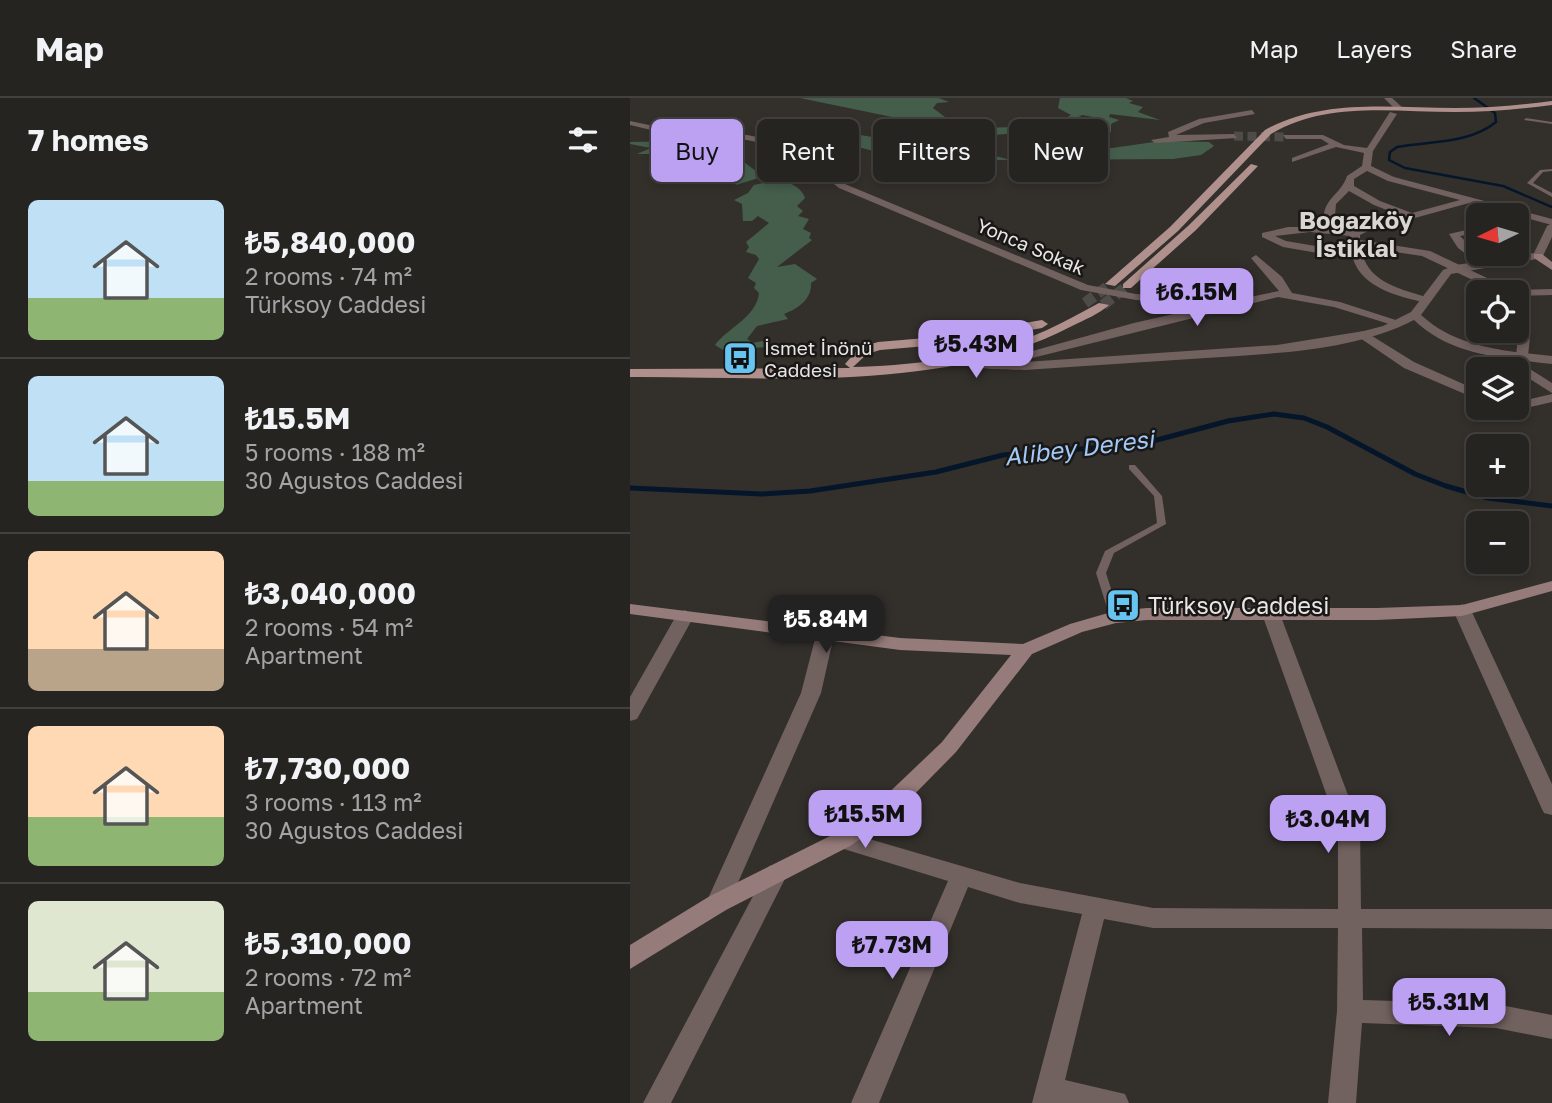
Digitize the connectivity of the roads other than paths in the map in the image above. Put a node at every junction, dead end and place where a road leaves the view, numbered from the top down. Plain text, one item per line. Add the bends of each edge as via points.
1 (1388, 98) edge
2 (1552, 105) edge
3 (1396, 111) junction
4 (1480, 111) junction
5 (1252, 112) dead end
6 (1527, 119) dead end
7 (630, 123) edge
8 (1552, 123) edge
9 (1325, 127) dead end
10 (1234, 136) tunnel mouth
11 (1316, 136) junction
12 (1286, 137) tunnel mouth
13 (1175, 138) junction
14 (1155, 140) dead end
15 (1336, 144) junction
16 (1274, 145) tunnel mouth
17 (1368, 151) junction
18 (1265, 154) dead end
19 (1294, 160) dead end
20 (1366, 167) junction
21 (1552, 170) edge
22 (1349, 187) junction
23 (1552, 195) edge
24 (1468, 201) junction
25 (1475, 203) edge
26 (1408, 215) junction
27 (1530, 218) edge
28 (1552, 224) edge
29 (1329, 229) junction
30 (1466, 232) edge
31 (1355, 239) junction
32 (1466, 249) edge
33 (1359, 257) junction
34 (1256, 258) dead end
35 (1546, 262) edge
36 (1470, 266) edge
37 (1456, 268) junction
38 (1477, 280) edge
39 (1111, 284) tunnel mouth
40 (1127, 286) tunnel mouth
41 (1552, 292) edge
42 (1529, 293) edge
43 (1287, 294) junction
44 (1426, 300) junction
45 (1086, 303) tunnel mouth
46 (1232, 303) junction
47 (1103, 305) tunnel mouth
48 (1415, 315) junction
49 (1399, 323) junction
50 (1044, 324) junction
51 (1429, 327) junction
52 (1364, 335) junction
53 (1523, 343) edge
54 (948, 353) junction
55 (1498, 353) junction
56 (1522, 356) junction
57 (963, 359) junction
58 (1552, 360) edge
59 (997, 365) junction
60 (853, 367) junction
61 (630, 373) edge
62 (1552, 389) edge
63 (1466, 390) edge
64 (1552, 398) edge
65 (1529, 403) edge
66 (1132, 467) dead end
67 (1552, 586) edge
68 (630, 608) edge
69 (1462, 610) junction
70 (1271, 614) junction
71 (685, 616) junction
72 (1115, 617) junction
73 (825, 635) junction
74 (1025, 650) junction
75 (630, 714) edge
76 (1552, 807) edge
77 (842, 840) junction
78 (777, 873) junction
79 (961, 877) junction
80 (718, 903) junction
81 (1095, 908) junction
82 (1350, 919) junction
83 (1552, 919) edge
84 (630, 958) edge
85 (1350, 1011) junction
86 (1552, 1027) edge
87 (1048, 1096) edge
88 (657, 1103) edge
89 (865, 1103) edge
90 (1115, 1103) edge
91 (1342, 1103) edge

1 - 3 street
2 - 4 main road
3 - 4 main road
3 - 17 street
3 - 39 main road via 1323,112 1275,127 1174,229
4 - 16 main road via 1329,115 1292,125
5 - 13 street via 1188,125 1171,134
6 - 8 lane
7 - 46 street, Yonca Sokak via 661,132 738,136 787,146 801,152 827,179 1085,288 1136,297
9 - 11 street
10 - 13 street
11 - 12 street
11 - 15 street
13 - 14 street
15 - 17 street
15 - 19 street
17 - 20 street
18 - 40 main road
20 - 22 street via 1350,178
20 - 24 street
21 - 23 lane via 1542,171 1530,183
22 - 26 street
22 - 29 street via 1326,211
24 - 25 street
24 - 26 street
26 - 31 street
27 - 28 street
28 - 35 street
29 - 31 street
29 - 33 street via 1266,235 1283,244
30 - 32 street via 1454,234
31 - 33 street
31 - 37 street via 1421,253
33 - 44 street via 1361,271 1370,280
34 - 43 street via 1279,279
36 - 37 street
37 - 38 street
37 - 44 street via 1447,272
41 - 42 street
43 - 46 street
43 - 49 street
44 - 48 street
45 - 50 main road
46 - 59 street
47 - 57 main road via 1065,327
48 - 49 street
48 - 51 street
49 - 51 street
49 - 52 street
50 - 54 main road
50 - 60 main road via 950,340 878,346 863,351
51 - 55 street via 1463,345
52 - 59 street via 1277,349
52 - 63 street via 1409,365
53 - 56 street
54 - 57 main road
54 - 60 main road
55 - 56 street
55 - 62 street
56 - 58 street
57 - 59 street
57 - 60 main road
60 - 61 main road
64 - 65 street
66 - 72 lane via 1158,496 1162,524 1110,551 1101,573
67 - 69 main road
68 - 71 main road
69 - 70 main road
69 - 76 street
70 - 72 main road
70 - 82 street via 1349,827
71 - 73 main road
71 - 75 street
72 - 74 main road
73 - 74 main road
73 - 80 street via 811,693
74 - 77 main road via 919,780
77 - 78 main road
77 - 79 street
78 - 80 main road
78 - 88 street
79 - 81 street
79 - 89 street
80 - 84 main road
81 - 82 street via 1153,918
81 - 87 street
82 - 83 street
82 - 85 street
85 - 86 street via 1496,1016
85 - 91 street
87 - 90 street

